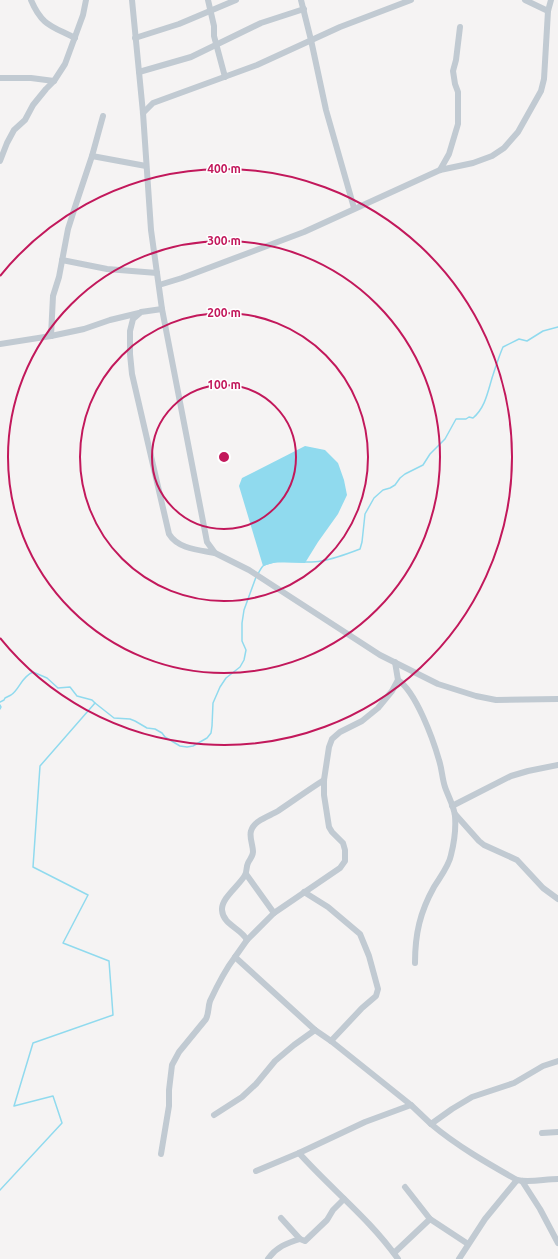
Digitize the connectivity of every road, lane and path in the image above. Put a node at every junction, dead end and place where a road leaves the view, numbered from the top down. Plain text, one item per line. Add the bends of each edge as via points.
1 (31, 0) edge
2 (86, 0) edge
3 (132, 0) edge
4 (208, 0) edge
5 (236, 0) edge
6 (301, 0) edge
7 (411, 0) edge
8 (525, 0) edge
9 (551, 0) edge
10 (210, 10) junction
11 (304, 10) junction
12 (548, 11) junction
13 (460, 27) dead end
14 (75, 38) junction
15 (135, 38) junction
16 (311, 40) junction
17 (216, 45) junction
18 (139, 72) junction
19 (225, 77) junction
20 (0, 78) edge
21 (54, 81) junction
22 (143, 113) junction
23 (102, 116) dead end
24 (92, 156) junction
25 (0, 161) edge
26 (146, 166) junction
27 (440, 170) junction
28 (354, 208) junction
29 (62, 260) junction
30 (157, 273) junction
31 (158, 285) junction
32 (162, 310) junction
33 (140, 312) junction
34 (51, 336) junction
35 (0, 344) edge
36 (216, 553) junction
37 (395, 662) junction
38 (398, 680) junction
39 (558, 699) edge
40 (558, 765) edge
41 (324, 780) junction
42 (452, 806) junction
43 (455, 814) junction
44 (246, 874) junction
45 (304, 892) junction
46 (558, 898) edge
47 (274, 913) junction
48 (247, 940) junction
49 (235, 957) junction
50 (415, 963) dead end
51 (315, 1030) junction
52 (331, 1041) junction
53 (558, 1061) edge
54 (411, 1105) junction
55 (214, 1115) dead end
56 (430, 1124) junction
57 (558, 1132) edge
58 (542, 1133) dead end
59 (299, 1153) junction
60 (161, 1154) dead end
61 (256, 1171) dead end
62 (558, 1179) edge
63 (520, 1180) junction
64 (405, 1187) dead end
65 (344, 1200) junction
66 (281, 1218) dead end
67 (430, 1219) junction
68 (300, 1239) junction
69 (558, 1243) edge
70 (468, 1244) junction
71 (394, 1253) junction
72 (268, 1259) edge
73 (398, 1259) edge
74 (459, 1259) edge

1 - 14 street via 45,22
2 - 14 street
3 - 15 street
4 - 10 street
5 - 10 street
6 - 11 street
7 - 16 street
8 - 12 street
9 - 12 street
10 - 15 street via 179,24
10 - 17 street
11 - 16 street
11 - 17 street via 261,23
12 - 27 street via 544,79 541,91 518,132 504,148 492,156 472,164
13 - 27 street via 453,71 458,92 458,124 449,154
14 - 21 street via 65,64
15 - 18 street
16 - 19 street
16 - 28 street via 326,110
17 - 18 street via 191,57
17 - 19 street
18 - 22 street
19 - 22 street via 153,104
20 - 21 street
21 - 25 street via 33,105 25,120 14,130
22 - 26 street
23 - 24 street
24 - 26 street
24 - 29 street via 74,207
26 - 30 street
27 - 28 street
28 - 31 street via 304,232
29 - 30 street via 107,269
29 - 34 street via 53,296
30 - 31 street
31 - 32 street
32 - 33 street
32 - 36 street via 204,531 207,542
33 - 34 street
33 - 36 street via 132,319 130,331 132,374 169,534 181,545
34 - 35 street
36 - 37 street via 249,570 380,655
37 - 38 street
37 - 39 street via 438,684 476,696 496,700
38 - 41 street via 378,708 332,739
38 - 42 street via 414,699 428,728
40 - 42 street via 511,776
41 - 44 street via 254,826 251,831 253,853
41 - 45 street via 329,827 343,843 345,861 340,868
42 - 43 street
43 - 46 street via 479,841 517,860 544,888
43 - 50 street via 451,855 432,890 418,925
44 - 47 street
44 - 48 street via 222,908 224,917
45 - 47 street
45 - 52 street via 328,907 360,934 378,989 376,996
47 - 48 street
48 - 49 street
49 - 51 street
49 - 60 street via 210,1001 206,1019 179,1052 172,1065 169,1110
51 - 52 street
51 - 55 street via 275,1061 242,1097
52 - 54 street
53 - 56 street via 514,1083 472,1097
54 - 56 street
54 - 59 street via 365,1122
56 - 63 street via 466,1150
57 - 58 street
59 - 61 street
59 - 65 street
62 - 63 street
63 - 69 street via 540,1209
63 - 70 street via 485,1219
64 - 67 street
65 - 68 street via 305,1241
65 - 71 street via 366,1219
66 - 68 street
67 - 70 street
67 - 71 street
68 - 72 street via 278,1248
70 - 74 street
71 - 73 street

